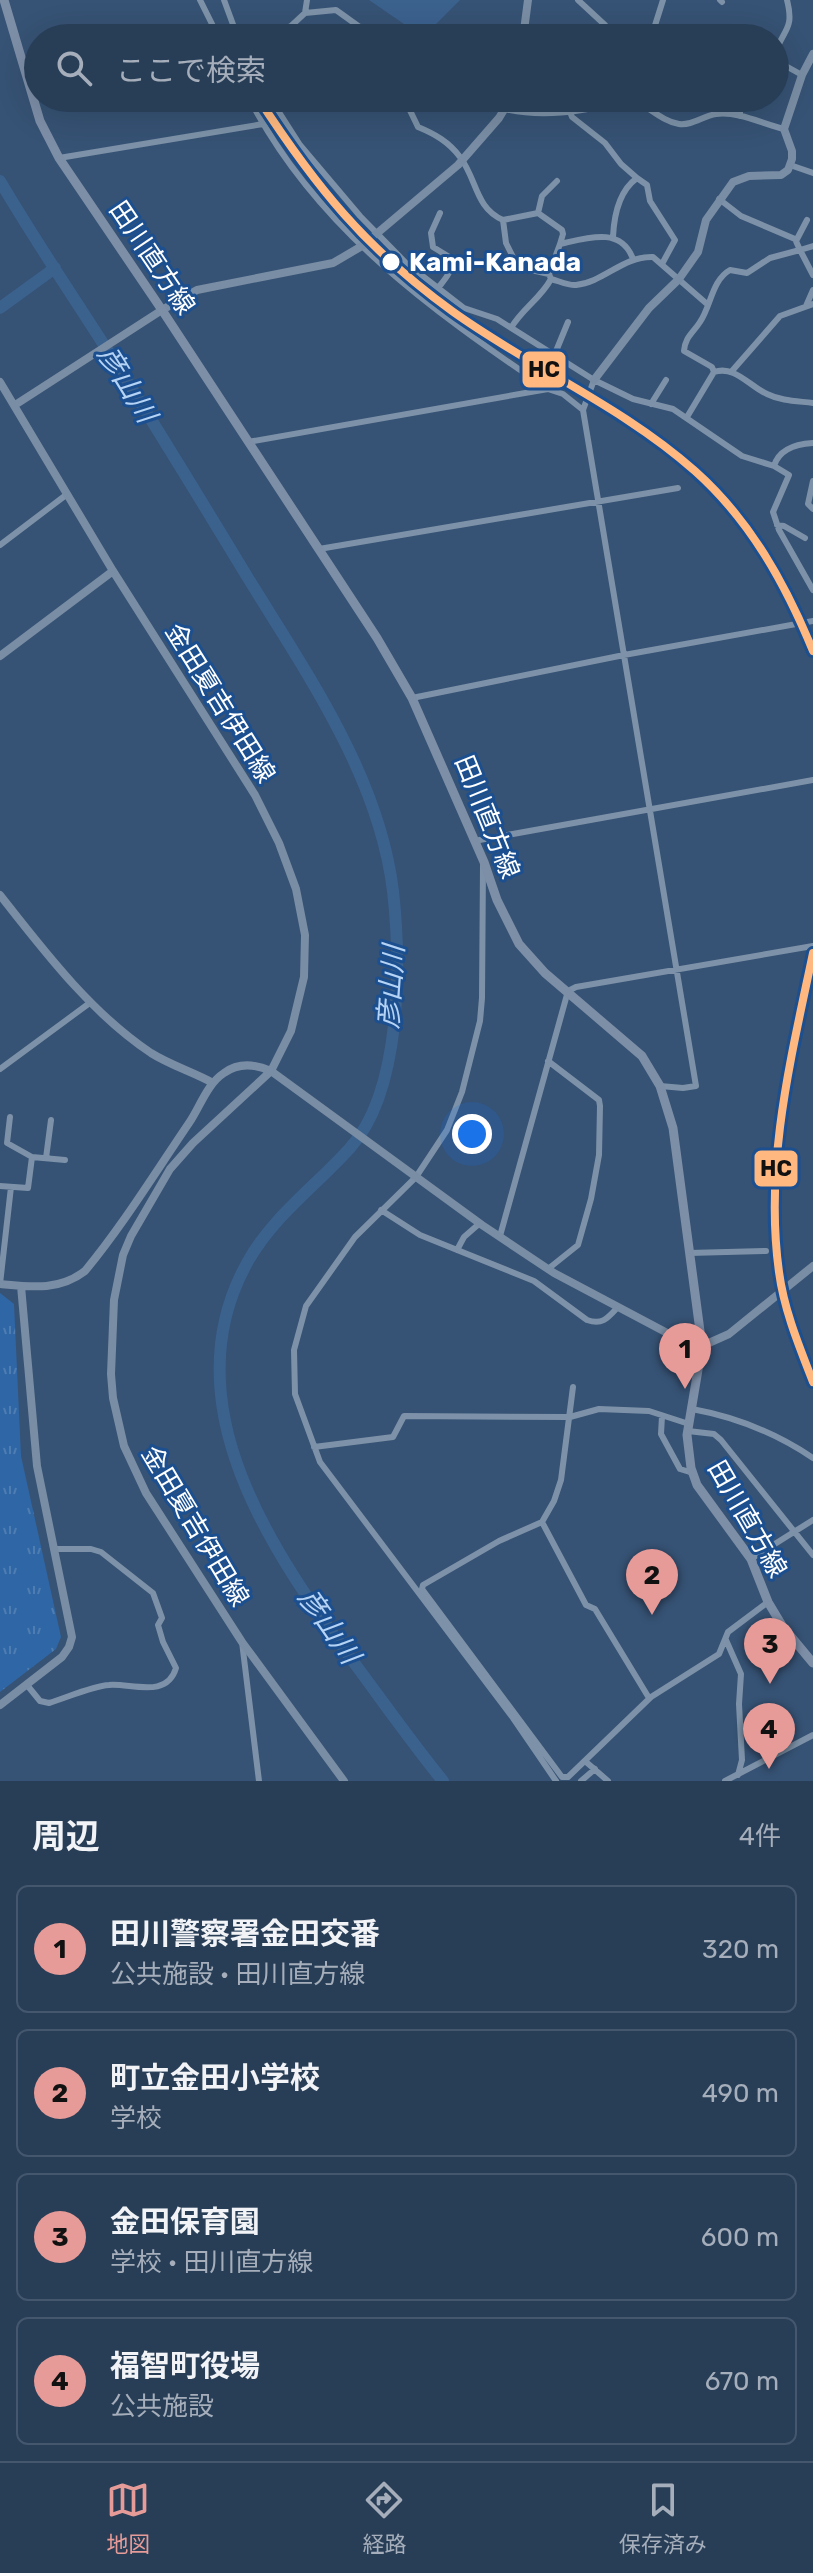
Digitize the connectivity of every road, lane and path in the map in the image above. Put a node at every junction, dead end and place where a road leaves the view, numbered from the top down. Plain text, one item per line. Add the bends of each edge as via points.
1 (4, 0) edge
2 (200, 0) edge
3 (224, 0) edge
4 (307, 0) edge
5 (528, 0) edge
6 (578, 0) edge
7 (663, 0) edge
8 (787, 0) edge
9 (305, 13) junction
10 (212, 24) edge
11 (233, 24) edge
12 (293, 24) edge
13 (356, 24) edge
14 (525, 24) edge
15 (604, 24) edge
16 (655, 24) edge
17 (789, 24) edge
18 (813, 54) edge
19 (789, 64) edge
20 (24, 67) edge
21 (802, 75) junction
22 (37, 112) edge
23 (257, 112) edge
24 (279, 112) edge
25 (411, 112) edge
26 (502, 112) edge
27 (570, 112) edge
28 (657, 112) edge
29 (708, 112) edge
30 (740, 112) edge
31 (740, 116) junction
32 (702, 120) junction
33 (263, 124) junction
34 (784, 129) junction
35 (59, 158) junction
36 (462, 159) junction
37 (790, 165) junction
38 (813, 173) edge
39 (637, 178) junction
40 (557, 181) dead end
41 (719, 199) junction
42 (440, 213) dead end
43 (538, 213) junction
44 (503, 220) junction
45 (807, 220) dead end
46 (377, 235) junction
47 (613, 237) junction
48 (796, 241) junction
49 (560, 244) junction
50 (362, 246) junction
51 (813, 246) edge
52 (800, 250) junction
53 (633, 259) junction
54 (662, 264) junction
55 (813, 275) edge
56 (550, 277) junction
57 (679, 279) junction
58 (438, 288) junction
59 (813, 290) edge
60 (707, 304) junction
61 (810, 305) edge
62 (162, 310) junction
63 (568, 322) dead end
64 (511, 328) junction
65 (554, 356) junction
66 (732, 371) junction
67 (714, 372) junction
68 (594, 380) junction
69 (666, 380) dead end
70 (0, 382) edge
71 (548, 389) junction
72 (20, 403) junction
73 (813, 403) edge
74 (651, 404) junction
75 (583, 410) junction
76 (687, 417) junction
77 (248, 442) junction
78 (813, 443) edge
79 (774, 466) junction
80 (813, 481) edge
81 (678, 488) dead end
82 (66, 495) junction
83 (598, 501) junction
84 (813, 509) edge
85 (777, 525) junction
86 (805, 538) dead end
87 (0, 545) edge
88 (318, 549) junction
89 (113, 571) junction
90 (813, 590) edge
91 (813, 621) edge
92 (624, 655) junction
93 (0, 656) edge
94 (412, 698) junction
95 (813, 780) edge
96 (649, 810) junction
97 (474, 841) junction
98 (484, 862) junction
99 (0, 895) edge
100 (813, 946) edge
101 (677, 969) junction
102 (568, 991) junction
103 (91, 1002) junction
104 (548, 1061) junction
105 (0, 1069) edge
106 (274, 1074) junction
107 (213, 1083) junction
108 (660, 1086) junction
109 (10, 1117) dead end
110 (51, 1120) dead end
111 (32, 1157) junction
112 (46, 1158) junction
113 (65, 1160) dead end
114 (413, 1174) junction
115 (0, 1186) edge
116 (11, 1187) junction
117 (381, 1210) junction
118 (480, 1223) junction
119 (3, 1232) edge
120 (500, 1236) junction
121 (457, 1250) junction
122 (766, 1251) dead end
123 (689, 1253) junction
124 (813, 1266) edge
125 (548, 1269) junction
126 (0, 1284) edge
127 (21, 1286) junction
128 (617, 1308) junction
129 (702, 1346) junction
130 (573, 1387) dead end
131 (692, 1409) junction
132 (662, 1416) junction
133 (570, 1417) junction
134 (689, 1428) junction
135 (314, 1447) junction
136 (813, 1458) edge
137 (693, 1473) junction
138 (813, 1520) edge
139 (542, 1522) junction
140 (794, 1532) junction
141 (54, 1549) junction
142 (813, 1555) edge
143 (751, 1559) junction
144 (768, 1602) junction
145 (726, 1640) junction
146 (242, 1642) junction
147 (463, 1648) junction
148 (813, 1663) edge
149 (27, 1685) junction
150 (649, 1698) junction
151 (0, 1705) edge
152 (813, 1735) edge
153 (585, 1761) junction
154 (595, 1769) junction
155 (738, 1775) junction
156 (259, 1781) edge
157 (344, 1781) edge
158 (556, 1781) edge
159 (581, 1781) edge
160 (608, 1781) edge
161 (725, 1781) edge

1 - 20 main road, 田川直方線
2 - 10 street
3 - 11 street
4 - 9 street
5 - 14 main road
6 - 15 street
7 - 16 street
8 - 17 street
9 - 12 street
9 - 13 street via 336,10
18 - 21 main road
19 - 21 street
21 - 34 main road
22 - 35 main road, 田川直方線
23 - 33 street
24 - 46 street via 300,145
25 - 36 street via 418,127 438,136
26 - 36 main road
27 - 39 street
28 - 32 street via 677,124
29 - 32 street
30 - 31 street
31 - 32 street via 714,114
31 - 34 street
33 - 35 street
33 - 50 street via 302,183
34 - 37 main road via 792,151
35 - 62 main road, 田川直方線
36 - 44 street via 485,209
36 - 46 main road
37 - 38 street
37 - 41 main road via 781,175 741,178
39 - 47 street via 624,191
39 - 54 street via 647,185 650,201 675,240
40 - 43 street via 542,196
41 - 48 street via 741,216
41 - 57 main road via 706,220 698,252
42 - 58 street via 431,233 433,247 445,252 452,265
43 - 44 street
43 - 49 street via 562,230
44 - 56 street via 506,243 518,267
45 - 48 street
46 - 50 main road
46 - 58 street
47 - 49 street
47 - 53 street
48 - 52 street
49 - 56 street
50 - 62 main road via 333,263 197,290
50 - 71 street via 455,326
51 - 52 street
52 - 55 street
52 - 60 street via 770,258 747,273 726,272
53 - 54 street via 653,257
53 - 56 street via 574,286
54 - 57 street
56 - 64 street
57 - 60 street
57 - 68 main road via 649,308
58 - 64 street via 464,308
59 - 61 street
60 - 67 street via 684,351
61 - 66 street via 780,316
62 - 72 main road
62 - 77 main road, 田川直方線
63 - 65 street
64 - 65 street
65 - 68 street
66 - 67 street
66 - 73 street via 765,394
67 - 76 street
68 - 74 street
68 - 75 street
69 - 74 street
70 - 72 main road, 金田夏吉伊田線
71 - 75 street
71 - 77 street
72 - 82 main road, 金田夏吉伊田線
74 - 76 street
75 - 83 street
76 - 79 street via 742,456
77 - 88 main road, 田川直方線
78 - 79 street via 782,452
79 - 85 street via 789,475 773,512
80 - 84 street via 808,504
81 - 83 street
82 - 87 street
82 - 89 main road, 金田夏吉伊田線
83 - 88 street
83 - 92 street
85 - 86 street
85 - 90 street
88 - 94 main road, 田川直方線
89 - 93 main road
89 - 106 main road, 金田夏吉伊田線 via 255,795 296,889 305,935 304,977
91 - 92 street
92 - 94 street
92 - 96 street
94 - 97 main road, 田川直方線
95 - 96 street
96 - 97 street
96 - 101 street
97 - 98 main road, 田川直方線
98 - 102 main road, 田川直方線 via 519,944
98 - 114 street via 480,1021 447,1130
99 - 103 main road
100 - 101 street
101 - 102 street
101 - 108 street via 696,1086
102 - 104 street
102 - 108 main road, 田川直方線 via 642,1056
103 - 105 street
103 - 107 main road via 151,1052
104 - 120 street
104 - 125 street via 599,1100 600,1118 599,1155 578,1245
106 - 107 main road via 259,1066 234,1067
106 - 114 main road
106 - 146 main road, 金田夏吉伊田線 via 170,1169 123,1255 111,1345 113,1398 124,1446 146,1493
107 - 127 main road via 85,1271 63,1284
108 - 123 main road, 田川直方線 via 673,1128
109 - 111 street via 7,1143
110 - 112 street
111 - 112 street
111 - 116 street via 28,1188
112 - 113 street
114 - 117 street
114 - 118 main road
115 - 116 street
116 - 119 street
117 - 121 street
117 - 135 street via 316,1289 299,1326 295,1394
118 - 120 main road
118 - 121 street
119 - 126 street
120 - 125 main road
121 - 128 street via 534,1281 587,1320 604,1322
122 - 123 street
123 - 129 main road, 田川直方線
124 - 129 main road via 729,1334
125 - 128 main road
126 - 127 main road
127 - 141 main road via 37,1466
128 - 129 main road
129 - 131 main road, 田川直方線
130 - 133 street
131 - 134 main road, 田川直方線
131 - 136 street via 734,1418
132 - 133 street via 599,1409
132 - 134 street
132 - 137 street via 661,1434 680,1469
133 - 135 street via 404,1416 393,1437
133 - 139 street via 561,1480
134 - 137 main road, 田川直方線
134 - 140 street via 721,1440
135 - 147 street via 320,1462
137 - 143 main road, 田川直方線
138 - 140 street
139 - 147 street via 423,1585
139 - 150 street via 586,1605 595,1609
140 - 142 street
140 - 143 street
141 - 149 main road via 72,1637 66,1653
141 - 149 street via 101,1552 153,1593 162,1618 158,1625 176,1668 172,1678 159,1685 109,1685 49,1703 40,1701
143 - 144 main road, 田川直方線
144 - 145 street via 728,1632
144 - 148 main road, 田川直方線
145 - 150 street via 719,1654
145 - 155 street via 741,1674
146 - 156 street
146 - 157 main road, 金田夏吉伊田線
147 - 153 street via 562,1777
147 - 158 street
149 - 151 main road
150 - 153 street
152 - 155 street
153 - 154 street
154 - 159 street
154 - 160 street
155 - 161 street

